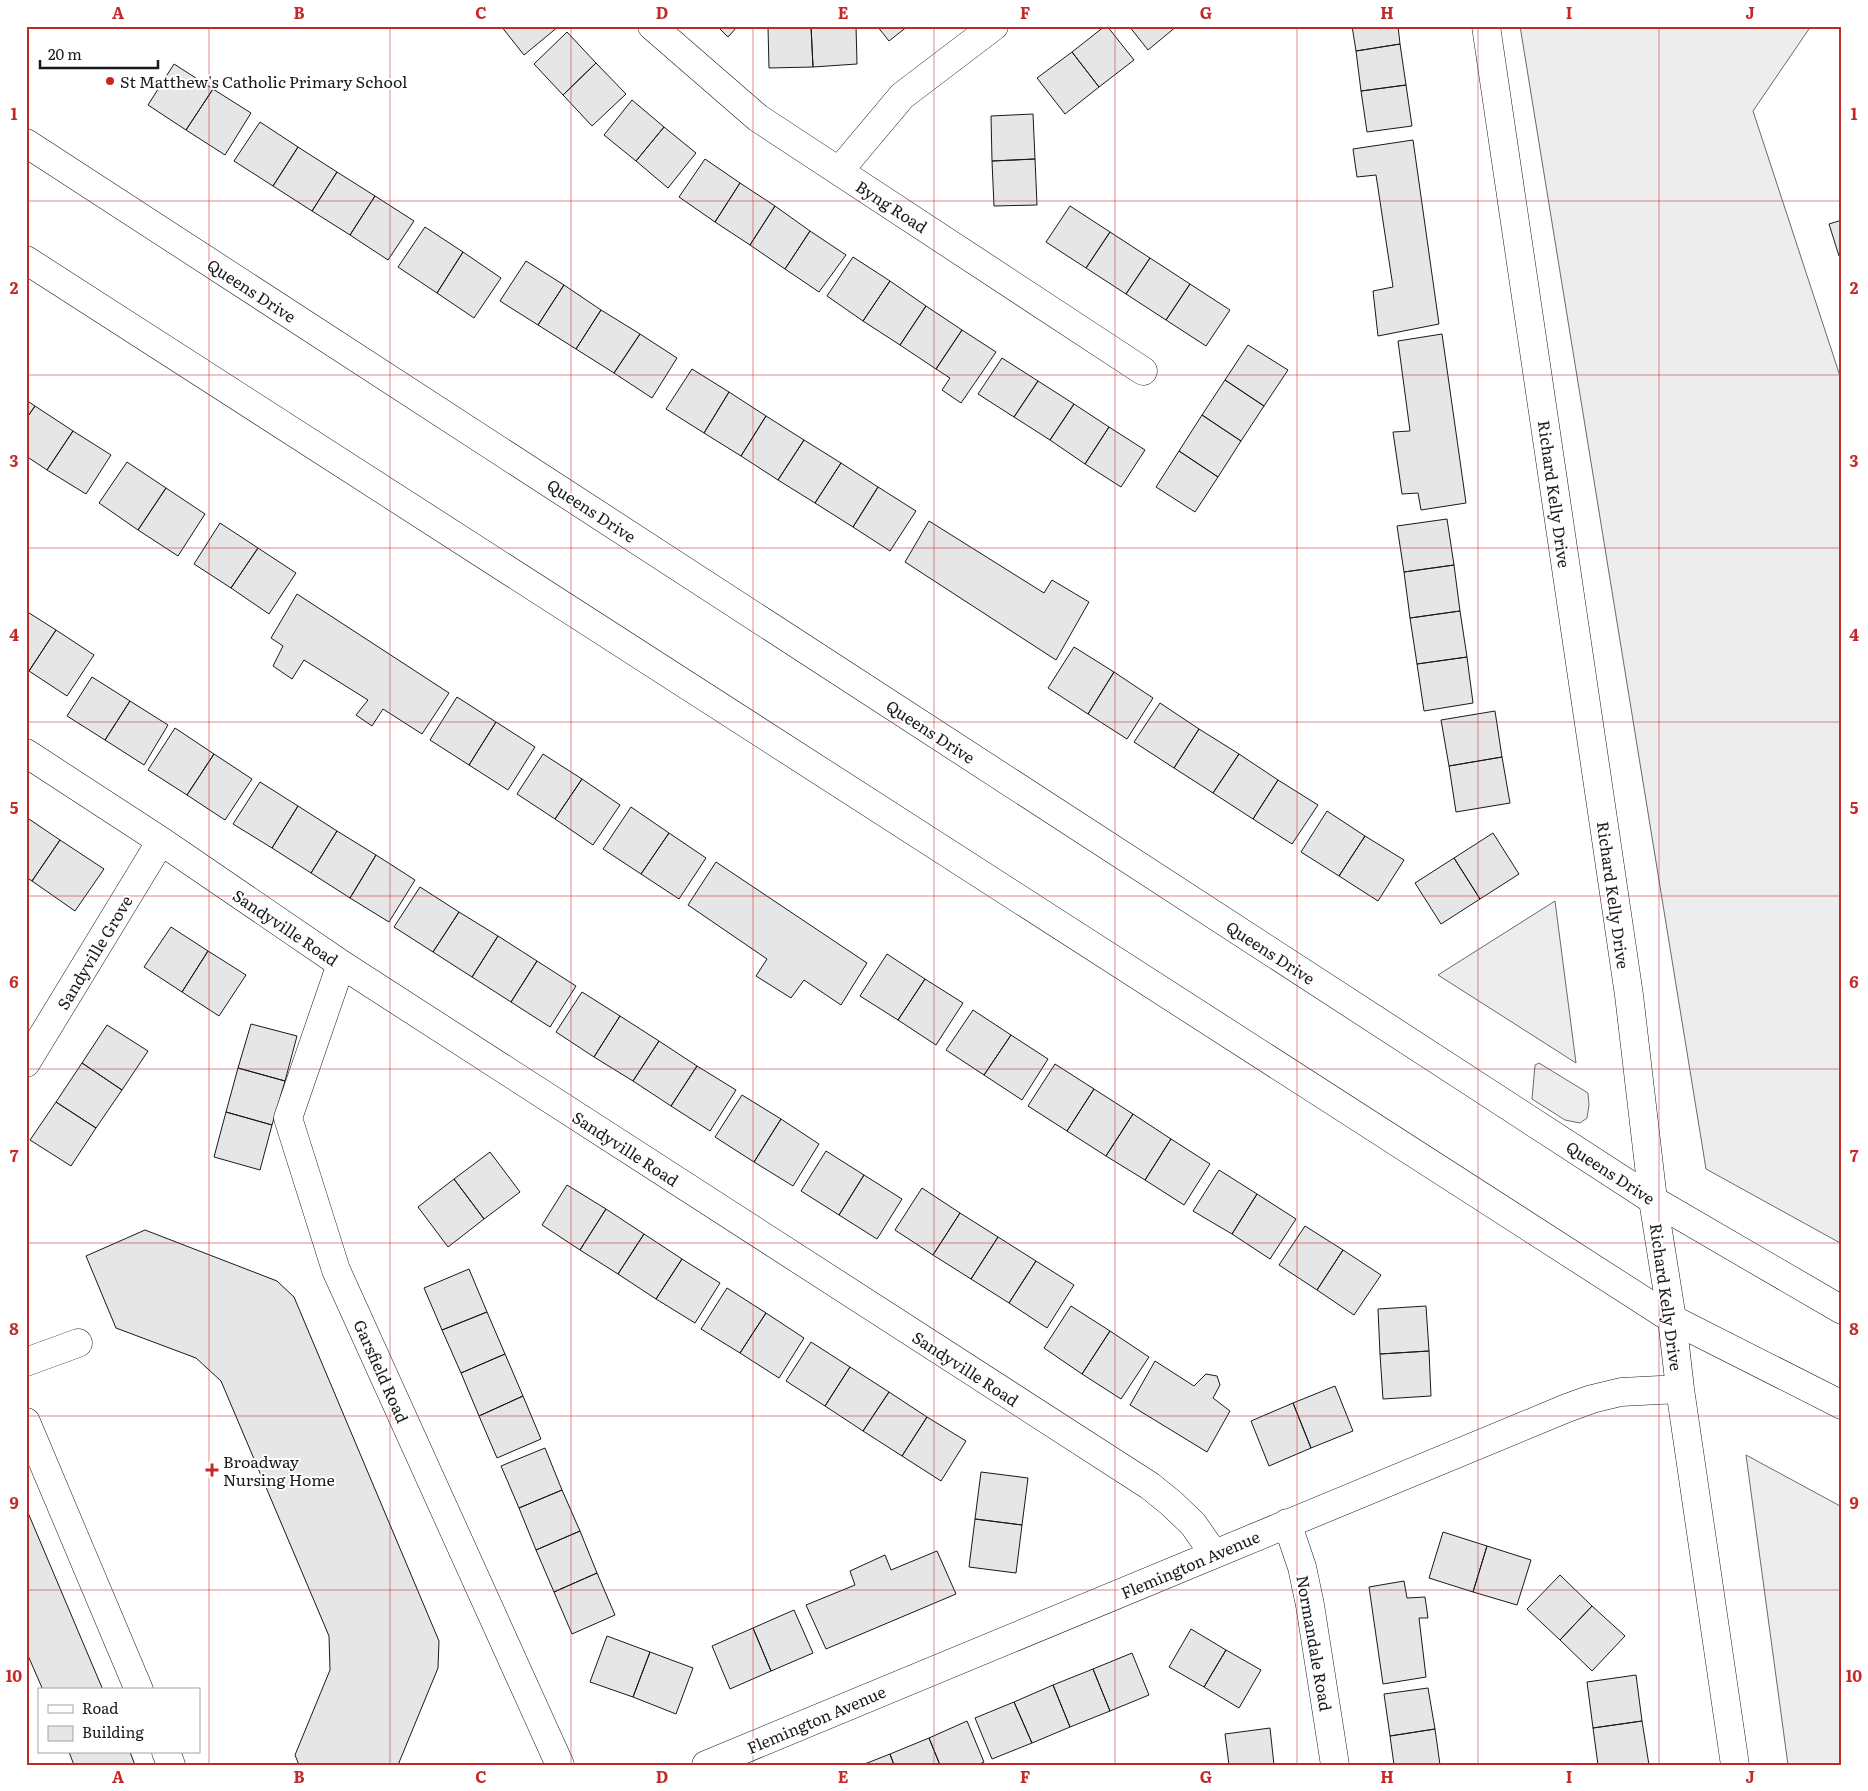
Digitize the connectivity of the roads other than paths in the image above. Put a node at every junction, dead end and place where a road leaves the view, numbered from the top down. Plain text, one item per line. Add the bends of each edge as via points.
1 (652, 26) edge
2 (994, 26) edge
3 (1486, 26) edge
4 (26, 143) edge
5 (839, 171) junction
6 (26, 260) edge
7 (1142, 370) dead end
8 (26, 753) edge
9 (161, 841) junction
10 (341, 964) junction
11 (26, 1063) edge
12 (1653, 1200) junction
13 (1842, 1310) edge
14 (1672, 1319) junction
15 (78, 1343) dead end
16 (26, 1362) edge
17 (1680, 1389) junction
18 (1842, 1405) edge
19 (26, 1422) edge
20 (1287, 1523) junction
21 (1214, 1554) junction
22 (137, 1688) edge
23 (560, 1765) edge
24 (706, 1765) edge
25 (1335, 1765) edge
26 (1735, 1765) edge

1 - 5 main road, Byng Road via 758,118
2 - 5 main road via 902,96
3 - 12 main road, Richard Kelly Drive via 1629,995
4 - 12 main road, Queens Drive
5 - 7 main road, Byng Road
6 - 14 main road
8 - 9 main road, Sandyville Road
9 - 10 main road, Sandyville Road
9 - 11 main road, Sandyville Grove
10 - 21 main road, Sandyville Road via 1150,1486 1193,1524
10 - 23 main road, Garsfield Road via 288,1118 336,1270
12 - 13 main road, Queens Drive
12 - 14 main road, Richard Kelly Drive
14 - 17 main road, Richard Kelly Drive
14 - 18 main road
15 - 16 main road
17 - 20 main road, Flemington Avenue via 1621,1392 1592,1399
17 - 26 main road, Richard Kelly Drive
19 - 22 main road
20 - 21 main road, Flemington Avenue
20 - 25 main road, Normandale Road via 1302,1567 1310,1605
21 - 24 main road, Flemington Avenue

